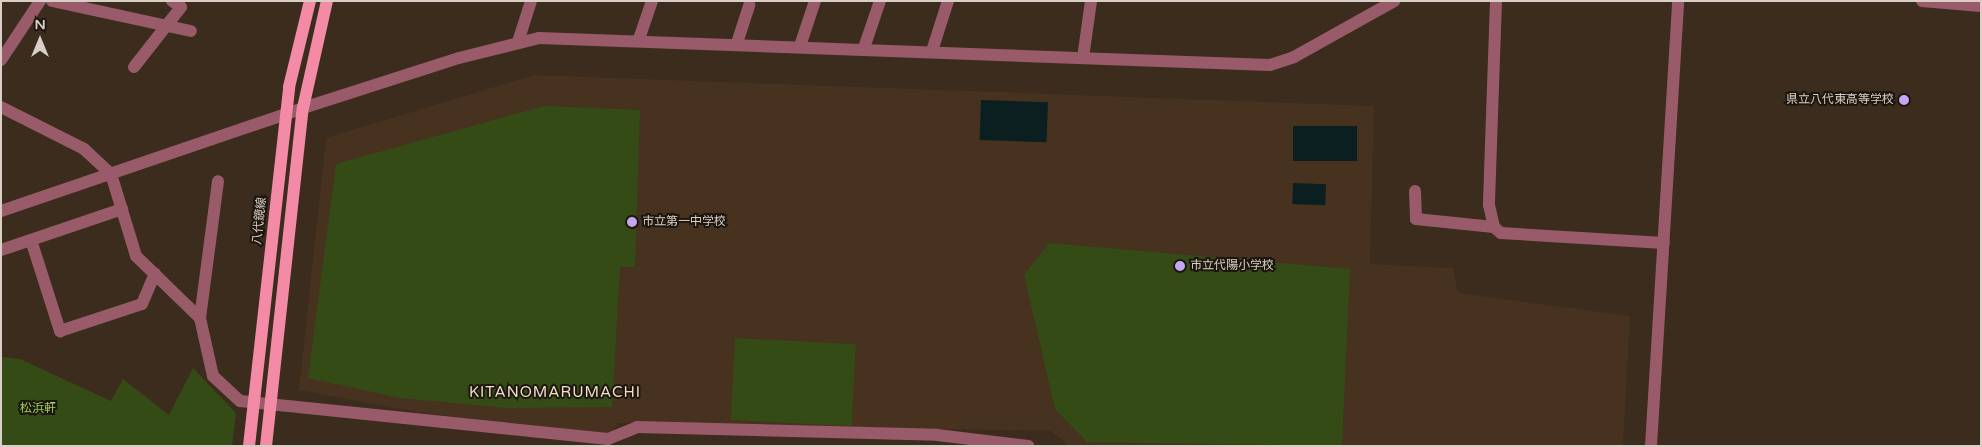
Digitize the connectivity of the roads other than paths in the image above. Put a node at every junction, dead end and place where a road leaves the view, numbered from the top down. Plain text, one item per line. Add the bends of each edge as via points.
1 (40, 1) edge
2 (52, 1) edge
3 (172, 1) edge
4 (310, 1) edge
5 (327, 1) edge
6 (531, 1) edge
7 (652, 1) edge
8 (815, 1) edge
9 (880, 1) edge
10 (948, 1) edge
11 (1090, 1) edge
12 (1394, 1) edge
13 (1496, 1) edge
14 (1678, 1) edge
15 (1922, 1) edge
16 (1936, 2) edge
17 (749, 5) dead end
18 (1981, 6) edge
19 (168, 26) junction
20 (192, 31) dead end
21 (639, 39) junction
22 (518, 42) junction
23 (737, 43) junction
24 (800, 46) junction
25 (864, 48) junction
26 (932, 51) junction
27 (1083, 58) junction
28 (1, 60) edge
29 (134, 67) dead end
30 (1, 107) edge
31 (303, 108) junction
32 (286, 114) junction
33 (111, 174) junction
34 (218, 181) dead end
35 (1415, 191) dead end
36 (122, 210) junction
37 (1, 211) edge
38 (1494, 227) junction
39 (31, 240) junction
40 (1664, 243) junction
41 (1, 250) edge
42 (155, 274) junction
43 (200, 318) junction
44 (254, 402) junction
45 (270, 403) junction
46 (249, 446) edge
47 (266, 446) edge
48 (1028, 446) edge
49 (1651, 446) edge

1 - 28 street
2 - 19 street
3 - 19 street via 181,7
4 - 32 main road, 八代鏡線
5 - 31 main road
6 - 22 street
7 - 21 street
8 - 24 street
9 - 25 street
10 - 26 street
11 - 27 street
12 - 27 street via 1294,57 1270,65
13 - 38 street via 1489,205
14 - 40 street
15 - 16 street
16 - 18 street
17 - 23 street
19 - 20 street
19 - 29 street
21 - 22 street
21 - 23 street
22 - 31 street
23 - 24 street
24 - 25 street
25 - 26 street
26 - 27 street
30 - 33 street via 84,149
31 - 32 street
31 - 45 main road
32 - 33 street
32 - 44 main road, 八代鏡線
33 - 36 street
33 - 37 street
34 - 43 street
35 - 38 street via 1416,219
36 - 39 street
36 - 42 street via 136,256
38 - 40 street via 1501,233
39 - 41 street
39 - 42 street via 60,331 142,304
40 - 49 street
42 - 43 street
43 - 44 street via 213,376 240,401
44 - 45 street
44 - 46 main road, 八代鏡線
45 - 47 main road
45 - 48 street via 608,439 637,427 937,435

